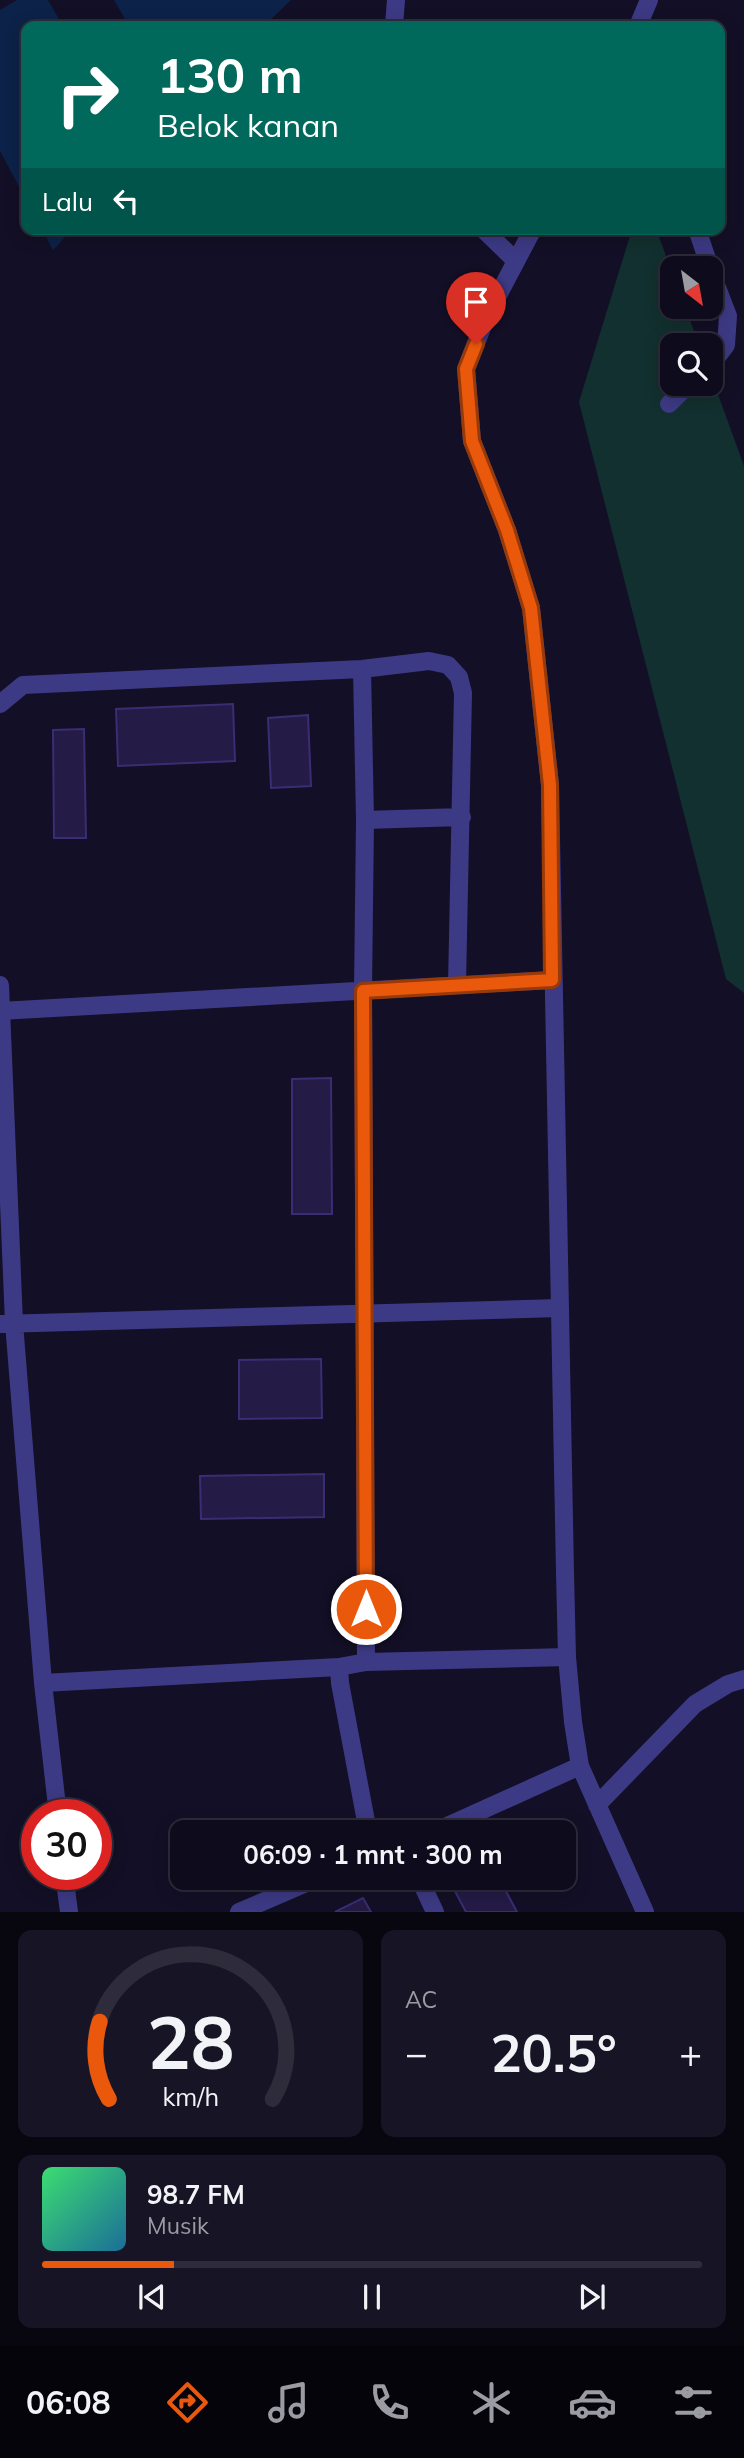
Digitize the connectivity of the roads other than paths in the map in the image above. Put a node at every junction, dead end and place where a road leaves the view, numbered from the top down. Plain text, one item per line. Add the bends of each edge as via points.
1 (396, 0) edge
2 (649, 0) edge
3 (394, 21) edge
4 (640, 21) edge
5 (489, 235) edge
6 (530, 235) edge
7 (699, 235) edge
8 (706, 256) edge
9 (516, 261) junction
10 (723, 303) edge
11 (723, 349) edge
12 (677, 396) edge
13 (669, 404) dead end
14 (362, 669) junction
15 (0, 704) edge
16 (462, 817) junction
17 (365, 820) junction
18 (552, 980) junction
19 (0, 985) edge
20 (457, 985) junction
21 (363, 991) junction
22 (1, 1011) edge
23 (559, 1308) junction
24 (366, 1313) junction
25 (7, 1324) edge
26 (567, 1657) junction
27 (366, 1662) junction
28 (340, 1667) junction
29 (744, 1679) edge
30 (43, 1683) junction
31 (580, 1766) junction
32 (56, 1799) edge
33 (597, 1805) junction
34 (366, 1820) edge
35 (461, 1820) edge
36 (66, 1890) edge
37 (290, 1890) edge
38 (425, 1890) edge
39 (68, 1912) edge
40 (239, 1912) edge
41 (435, 1912) edge
42 (645, 1912) edge

1 - 3 street
2 - 4 street
5 - 9 street
6 - 9 street
7 - 8 street
9 - 18 street via 466,369 467,404 472,441 531,608 550,785
10 - 11 street via 728,316
12 - 13 street
14 - 15 street via 23,685
14 - 16 street via 429,662 448,665 458,677 463,693
14 - 17 street
16 - 17 street
16 - 20 street
17 - 21 street
18 - 20 street
18 - 23 street
19 - 22 street
20 - 21 street
21 - 22 street
21 - 24 street
22 - 25 street
23 - 24 street
23 - 26 street
24 - 25 street
24 - 27 street
25 - 30 street
26 - 27 street
26 - 31 street
27 - 28 street
28 - 30 street
28 - 34 street
29 - 33 street via 695,1704
30 - 32 street
31 - 33 street
31 - 35 street
33 - 42 street
36 - 39 street
37 - 40 street
38 - 41 street

